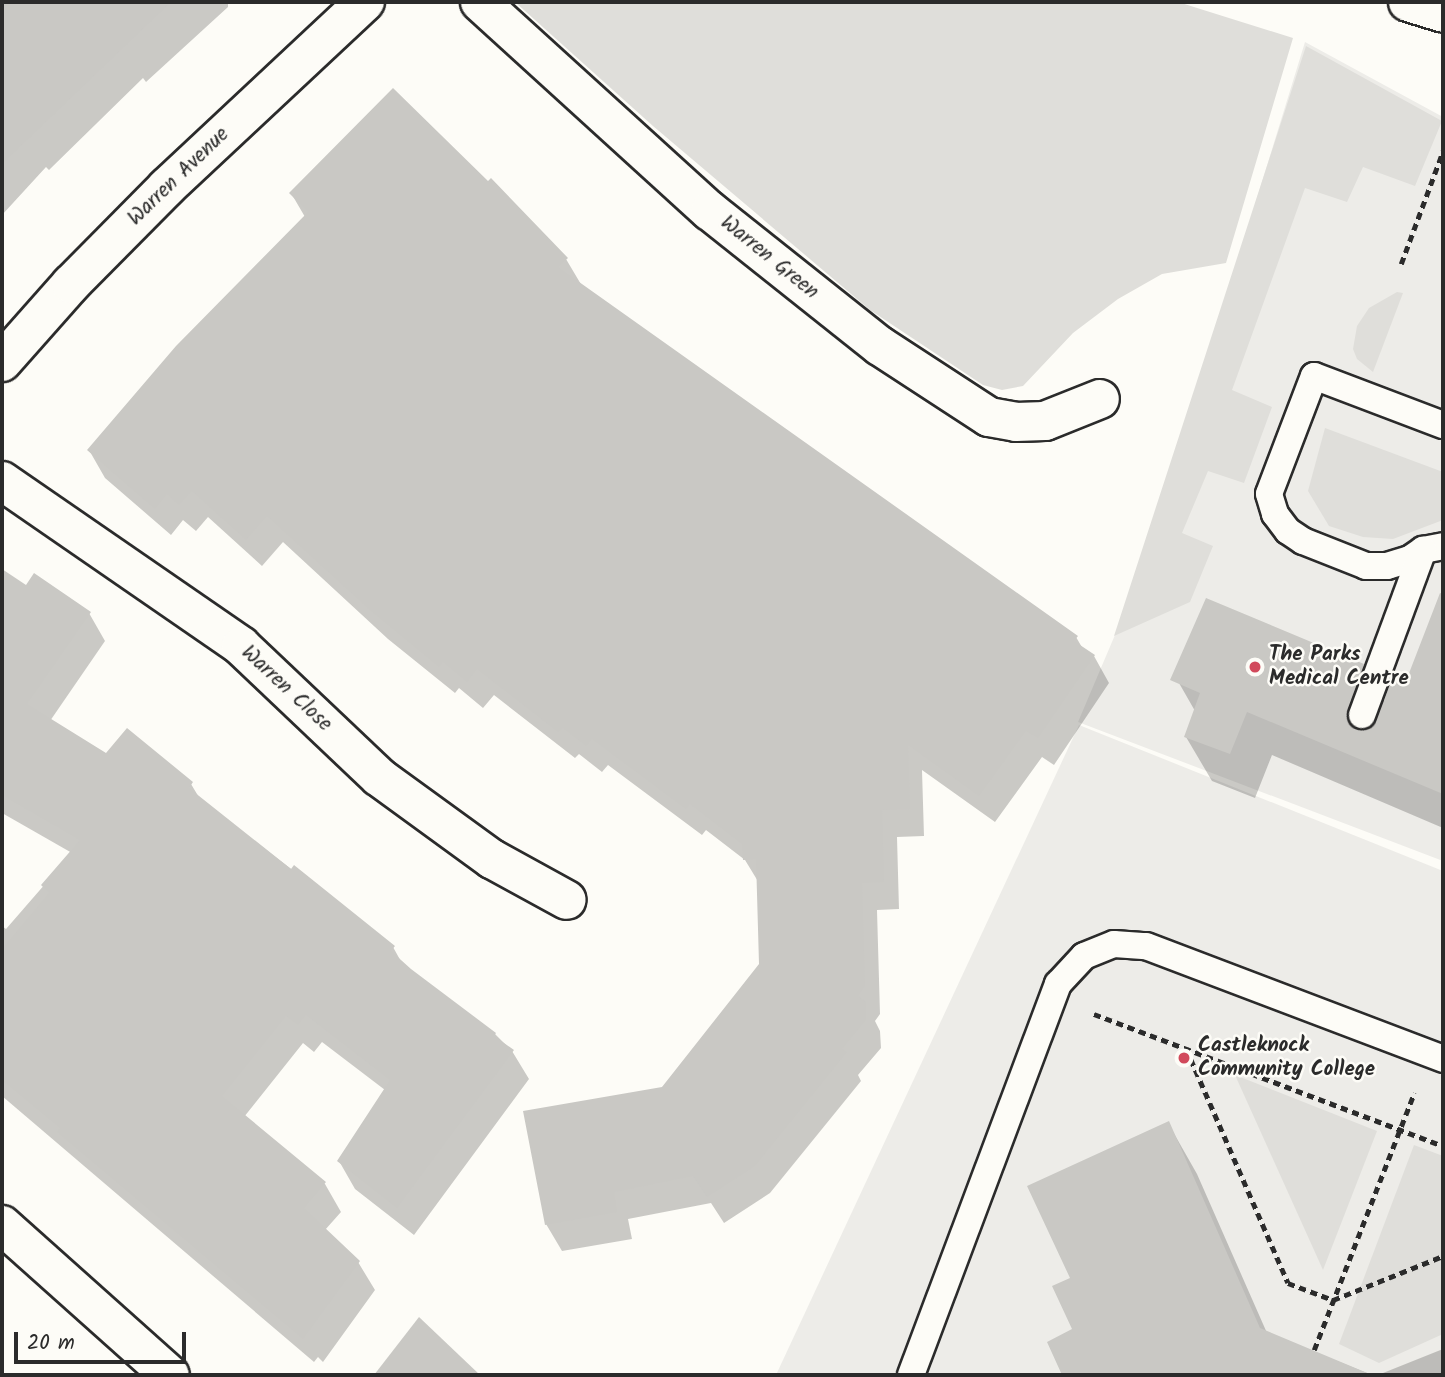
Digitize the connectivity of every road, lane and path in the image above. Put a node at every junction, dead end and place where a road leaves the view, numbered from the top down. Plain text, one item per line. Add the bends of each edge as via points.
1 (365, 2) edge
2 (480, 2) edge
3 (1408, 2) edge
4 (1443, 13) edge
5 (1443, 151) edge
6 (1401, 264) dead end
7 (2, 362) edge
8 (1100, 399) dead end
9 (1443, 425) edge
10 (2, 481) edge
11 (1433, 548) edge
12 (1362, 715) dead end
13 (567, 900) dead end
14 (1053, 998) junction
15 (1186, 1048) junction
16 (1436, 1056) edge
17 (1399, 1129) junction
18 (1443, 1146) edge
19 (2, 1226) edge
20 (1443, 1256) edge
21 (1333, 1300) junction
22 (1314, 1350) dead end
23 (170, 1375) edge
24 (911, 1375) edge

1 - 7 street, Warren Avenue via 167,187
2 - 8 street, Warren Green via 710,211 880,346 989,417 1045,421
3 - 4 street
5 - 6 path
9 - 11 lane via 1314,376 1269,494 1275,514 1288,531 1366,566 1387,566
10 - 13 street, Warren Close via 241,646 379,777 492,859
11 - 12 lane
14 - 15 path
14 - 16 lane via 1058,984 1084,956 1114,944 1146,946
14 - 24 lane
15 - 17 path
15 - 21 path via 1288,1283
16 - 17 path
17 - 18 path
17 - 21 path
19 - 23 street
20 - 21 path
21 - 22 path

